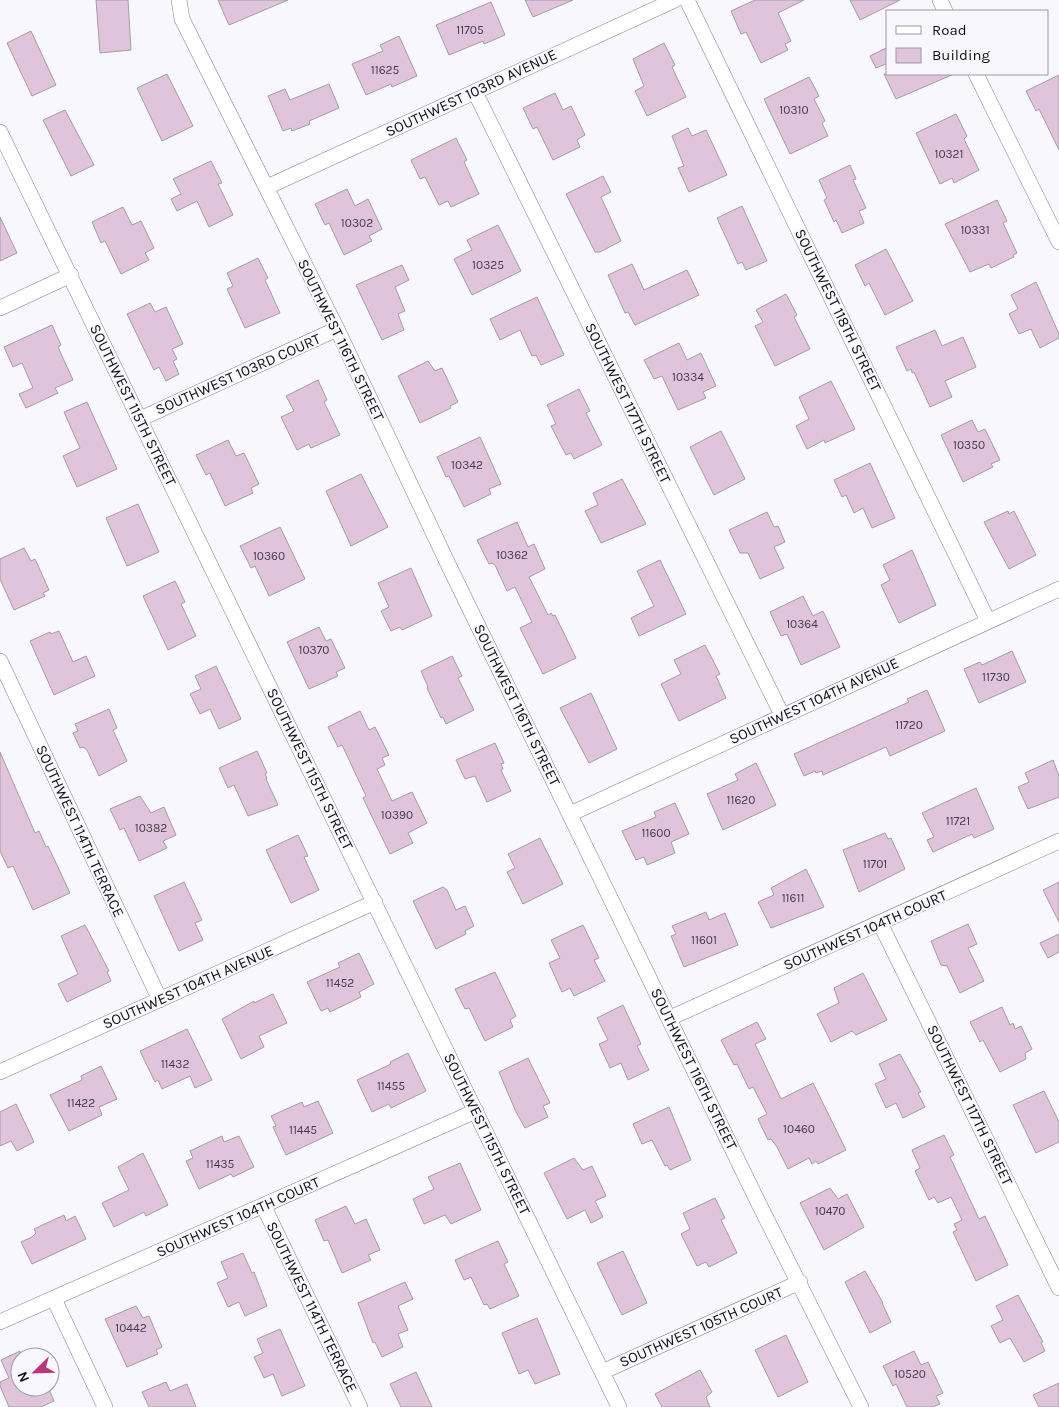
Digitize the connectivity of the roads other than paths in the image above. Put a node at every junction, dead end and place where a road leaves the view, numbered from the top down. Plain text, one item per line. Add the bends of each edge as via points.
1 (179, 0) edge
2 (675, 0) edge
3 (687, 0) edge
4 (976, 75) edge
5 (474, 92) junction
6 (0, 132) edge
7 (266, 187) junction
8 (1059, 242) edge
9 (71, 276) junction
10 (0, 308) edge
11 (337, 329) junction
12 (140, 418) junction
13 (1059, 589) edge
14 (988, 621) junction
15 (0, 661) edge
16 (782, 715) junction
17 (570, 814) junction
18 (1059, 841) edge
19 (375, 902) junction
20 (880, 923) junction
21 (160, 1000) junction
22 (670, 1018) junction
23 (0, 1072) edge
24 (476, 1111) junction
25 (264, 1207) junction
26 (800, 1282) junction
27 (1059, 1288) edge
28 (54, 1299) junction
29 (0, 1322) edge
30 (602, 1372) junction
31 (105, 1407) edge
32 (360, 1407) edge
33 (619, 1407) edge
34 (861, 1407) edge

1 - 7 street, SOUTHWEST 116TH STREET via 182,19
2 - 5 street, SOUTHWEST 103RD AVENUE
3 - 14 street, SOUTHWEST 118TH STREET
4 - 8 street
5 - 7 street, SOUTHWEST 103RD AVENUE
5 - 16 street, SOUTHWEST 117TH STREET
6 - 9 street, SOUTHWEST 115TH STREET
7 - 11 street, SOUTHWEST 116TH STREET
9 - 10 street
9 - 12 street, SOUTHWEST 115TH STREET
11 - 12 street, SOUTHWEST 103RD COURT
11 - 17 street, SOUTHWEST 116TH STREET
12 - 19 street, SOUTHWEST 115TH STREET
13 - 14 street, SOUTHWEST 104TH AVENUE
14 - 16 street, SOUTHWEST 104TH AVENUE
15 - 21 street, SOUTHWEST 114TH TERRACE
16 - 17 street, SOUTHWEST 104TH AVENUE
17 - 22 street, SOUTHWEST 116TH STREET
18 - 20 street, SOUTHWEST 104TH COURT
19 - 21 street, SOUTHWEST 104TH AVENUE
19 - 24 street, SOUTHWEST 115TH STREET
20 - 22 street, SOUTHWEST 104TH COURT
20 - 27 street, SOUTHWEST 117TH STREET
21 - 23 street, SOUTHWEST 104TH AVENUE
22 - 26 street, SOUTHWEST 116TH STREET
24 - 25 street, SOUTHWEST 104TH COURT
24 - 30 street, SOUTHWEST 115TH STREET
25 - 28 street, SOUTHWEST 104TH COURT
25 - 32 street, SOUTHWEST 114TH TERRACE
26 - 30 street, SOUTHWEST 105TH COURT
26 - 34 street, SOUTHWEST 116TH STREET
28 - 29 street, SOUTHWEST 104TH COURT
28 - 31 street
30 - 33 street, SOUTHWEST 115TH STREET

